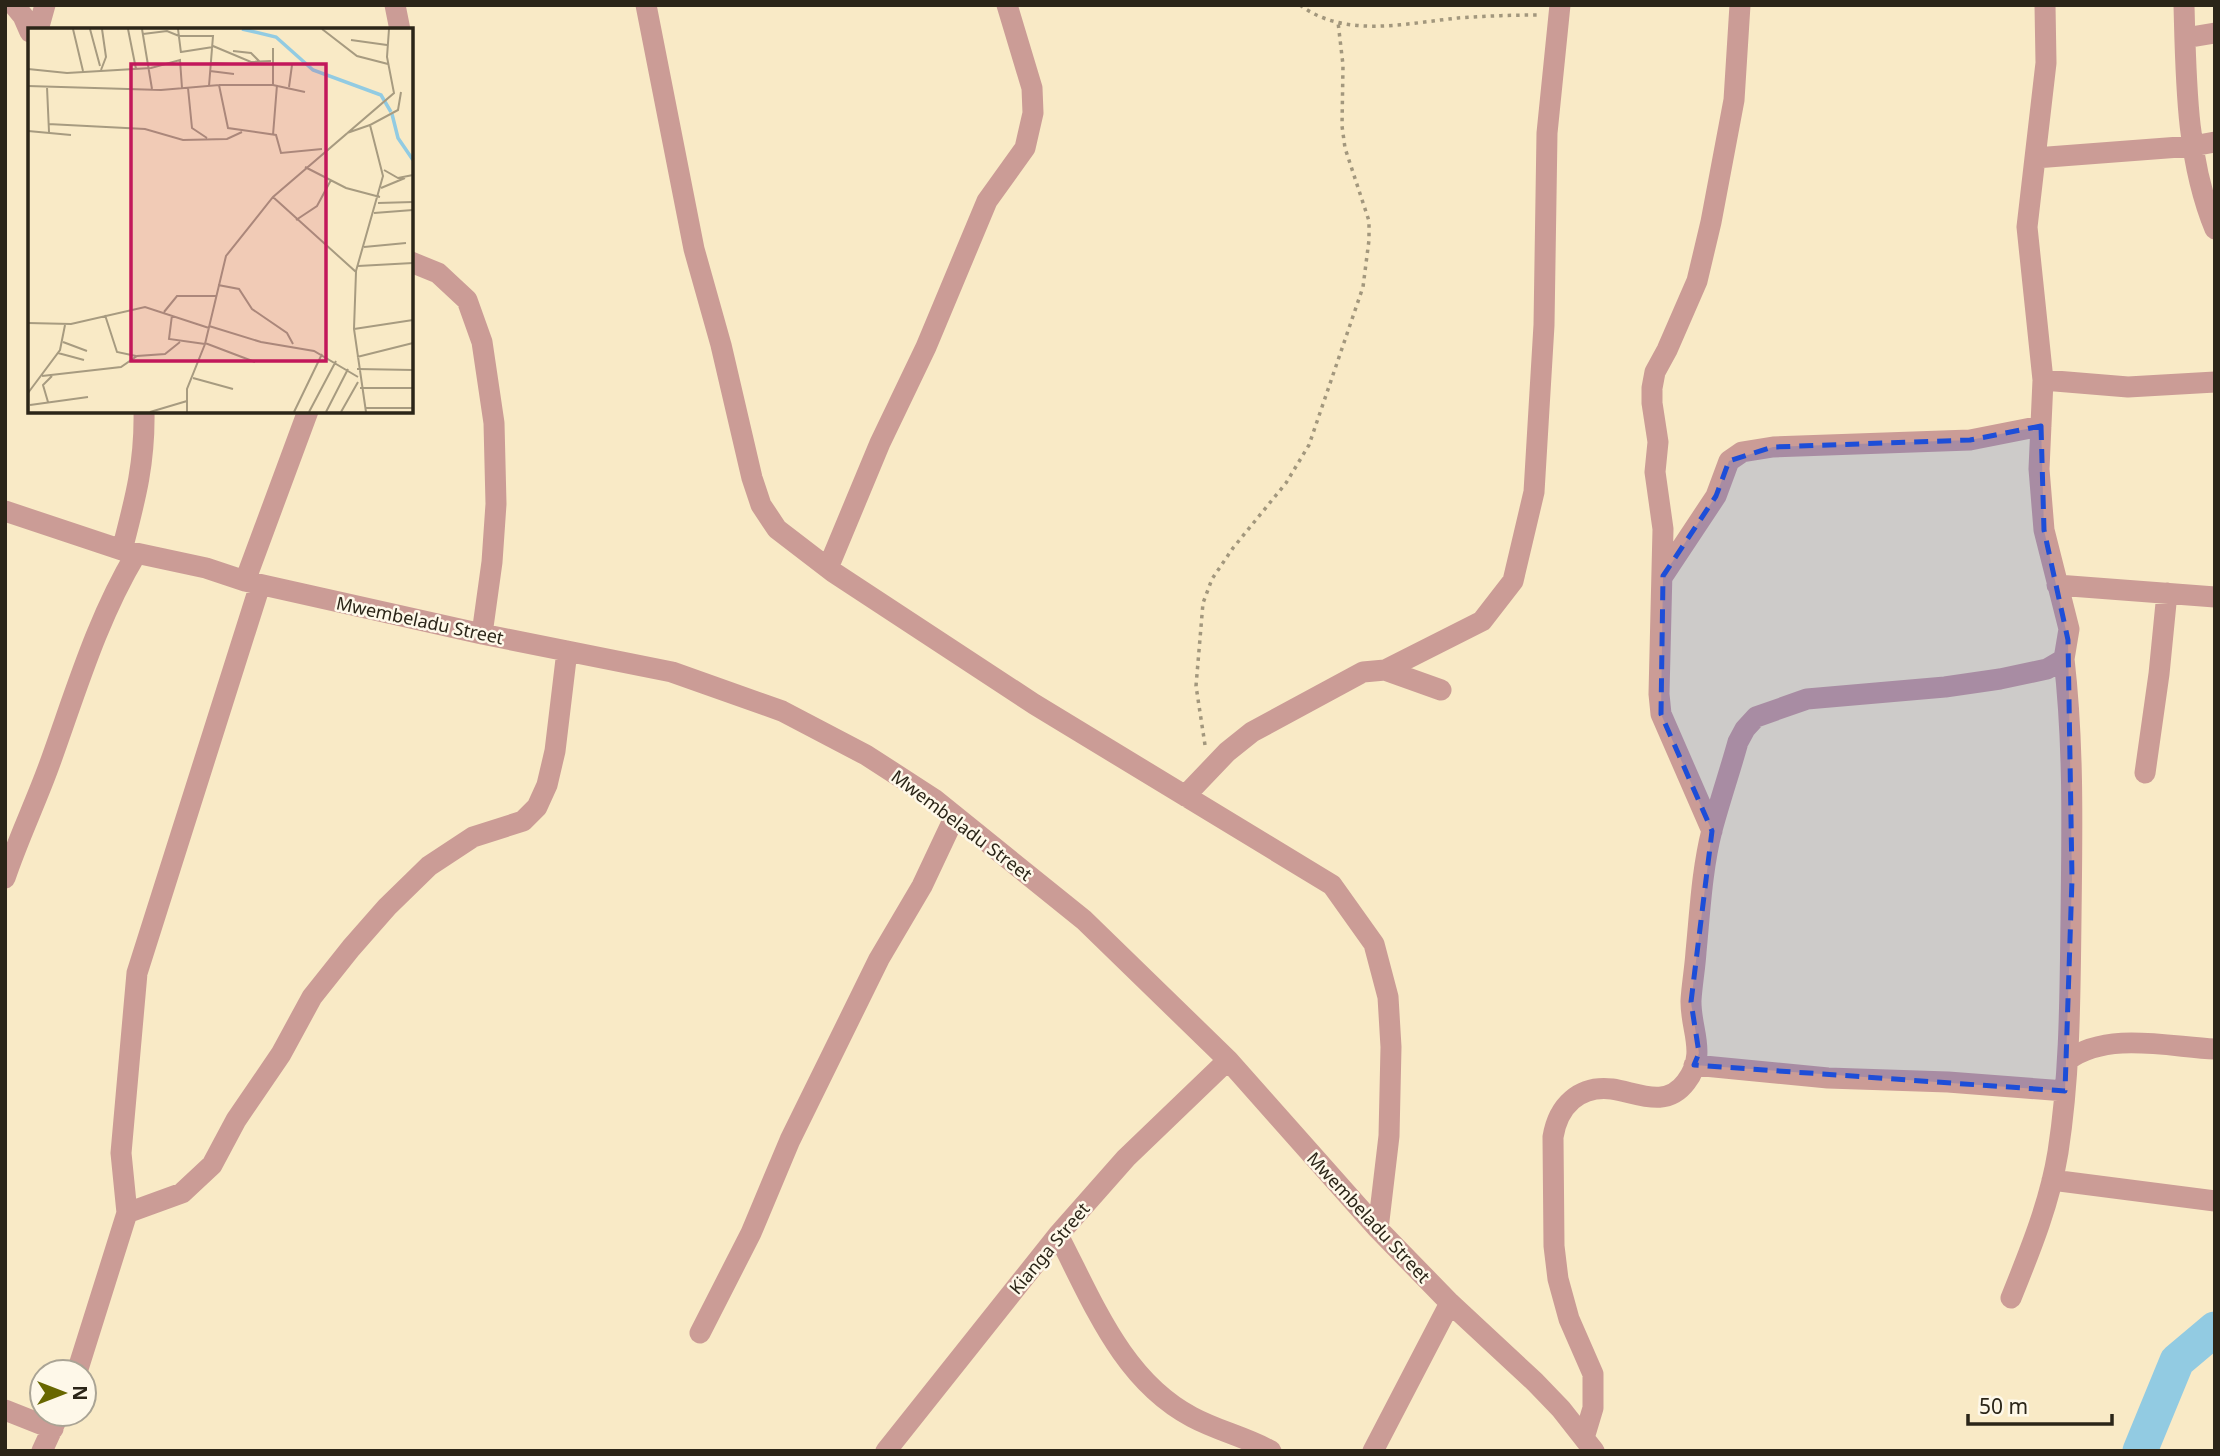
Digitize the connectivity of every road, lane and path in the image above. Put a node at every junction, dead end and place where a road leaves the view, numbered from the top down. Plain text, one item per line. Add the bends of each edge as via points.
1 (14, 5) edge
2 (45, 5) edge
3 (396, 5) edge
4 (646, 5) edge
5 (1007, 5) edge
6 (1300, 5) edge
7 (1740, 5) edge
8 (2045, 5) edge
9 (2184, 5) edge
10 (1559, 10) edge
11 (1338, 22) junction
12 (28, 28) edge
13 (39, 28) edge
14 (400, 28) edge
15 (2215, 33) edge
16 (2185, 38) junction
17 (2215, 142) edge
18 (2193, 146) junction
19 (2035, 158) junction
20 (2215, 229) edge
21 (413, 263) edge
22 (2043, 380) junction
23 (2215, 382) edge
24 (144, 413) edge
25 (307, 413) edge
26 (2041, 426) junction
27 (5, 511) edge
28 (129, 552) junction
29 (828, 568) junction
30 (1663, 576) junction
31 (252, 583) junction
32 (2057, 585) junction
33 (2167, 593) junction
34 (2215, 597) edge
35 (482, 634) junction
36 (567, 651) junction
37 (2064, 659) junction
38 (1385, 670) junction
39 (1441, 690) dead end
40 (1212, 768) junction
41 (2145, 773) dead end
42 (1185, 796) junction
43 (955, 816) junction
44 (1712, 831) junction
45 (5, 878) edge
46 (2215, 1049) edge
47 (1228, 1059) junction
48 (2068, 1060) junction
49 (1694, 1065) junction
50 (2065, 1091) junction
51 (2052, 1180) junction
52 (2215, 1201) edge
53 (127, 1213) junction
54 (1378, 1229) junction
55 (1058, 1235) junction
56 (2011, 1298) dead end
57 (1450, 1303) junction
58 (700, 1333) dead end
59 (81, 1358) edge
60 (5, 1410) edge
61 (28, 1415) edge
62 (53, 1428) edge
63 (1589, 1444) edge
64 (42, 1451) edge
65 (886, 1451) edge
66 (1271, 1451) edge
67 (1373, 1451) edge

1 - 12 street
2 - 13 street
3 - 14 street
4 - 29 street via 694,249 752,478 761,505 777,529
5 - 29 street via 1032,88 1033,113 1025,148 988,201
6 - 11 path
7 - 30 street via 1734,100 1711,222 1697,281 1652,388 1658,442 1655,472 1664,528
8 - 19 street via 2046,63
9 - 16 street
10 - 11 path via 1376,26
10 - 38 street via 1547,133 1544,325 1534,492 1513,581 1482,621
11 - 40 path via 1342,126 1368,221 1367,266 1351,328 1309,445 1286,483 1212,579 1203,603 1196,686
15 - 16 street
16 - 18 street
17 - 18 street
18 - 19 street
18 - 20 street
19 - 22 street via 2027,227
21 - 35 street via 438,273 467,300 482,342 494,423 496,504
22 - 23 street via 2128,387
22 - 26 street
24 - 28 street via 142,474
25 - 31 street
26 - 30 street via 1970,440 1742,452 1728,461 1716,496
26 - 32 street via 2044,530
27 - 28 street, Mwembeladu Street
28 - 31 street, Mwembeladu Street
28 - 45 street
29 - 42 street via 1034,704
30 - 44 street via 1661,714
31 - 35 street, Mwembeladu Street
31 - 53 street via 137,973 121,1153
32 - 33 street
32 - 37 street via 2069,629
33 - 34 street
33 - 41 street
35 - 36 street, Mwembeladu Street
36 - 43 street, Mwembeladu Street via 672,672 782,710 866,755
36 - 53 street via 555,751 537,807 523,821 473,837 429,866 387,907 312,997 212,1165 182,1193
37 - 44 street via 2047,669 2000,679 1807,699 1756,717 1738,742
37 - 48 street via 2072,758
38 - 39 street
38 - 40 street via 1363,673 1274,719
40 - 42 street
42 - 54 street via 1332,885 1374,944 1388,997 1391,1047 1389,1136
43 - 47 street, Mwembeladu Street via 1084,920
43 - 58 street via 861,995
44 - 49 street via 1691,1002 1699,1053
46 - 48 street via 2112,1044
47 - 54 street, Mwembeladu Street
47 - 55 street, Kianga Street via 1126,1158
48 - 50 street
49 - 50 street via 1828,1078
49 - 63 street via 1687,1081 1670,1095 1660,1098 1610,1089 1584,1092 1565,1104 1556,1121 1554,1246 1569,1319 1593,1374
50 - 51 street
51 - 52 street
51 - 56 street
53 - 59 street
54 - 57 street, Mwembeladu Street
55 - 65 street, Kianga Street
55 - 66 street via 1135,1373 1192,1417
57 - 63 street, Mwembeladu Street via 1535,1382
57 - 67 street
60 - 61 street
62 - 64 street

